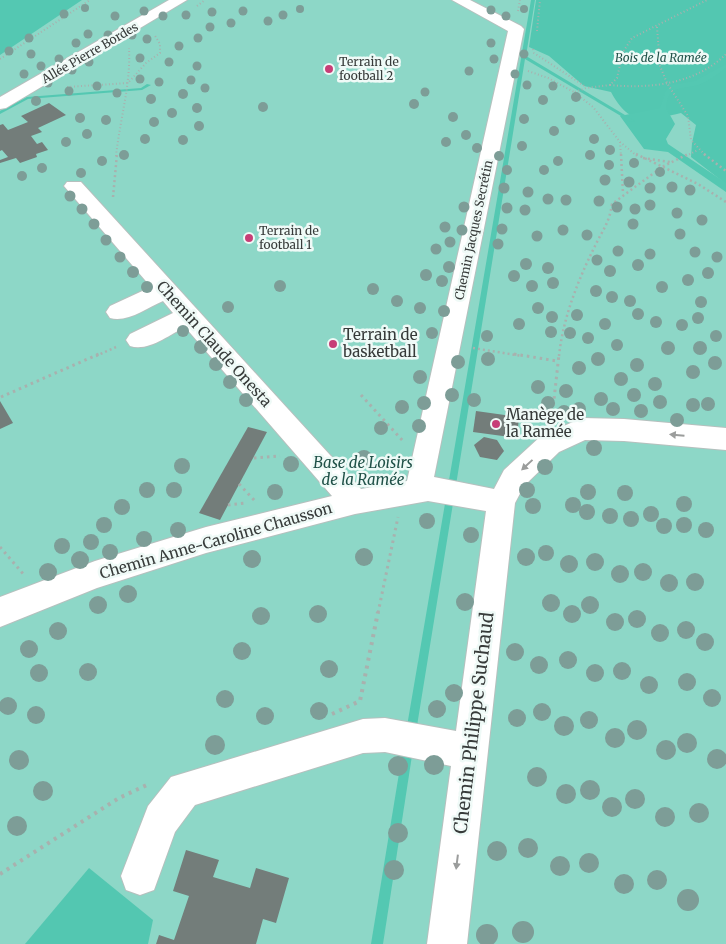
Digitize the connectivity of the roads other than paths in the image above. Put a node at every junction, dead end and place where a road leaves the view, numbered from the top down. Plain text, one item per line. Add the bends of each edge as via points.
1 (180, 0) edge
2 (459, 0) edge
3 (0, 104) edge
4 (74, 186) dead end
5 (166, 290) junction
6 (118, 312) dead end
7 (189, 315) junction
8 (138, 340) road end
9 (726, 439) edge
10 (438, 485) junction
11 (355, 502) junction
12 (501, 502) junction
13 (0, 612) edge
14 (470, 752) junction
15 (140, 876) dead end
16 (447, 944) edge

1 - 3 lane, Allée Pierre Bordes
2 - 10 lane, Chemin Jacques Secrétin via 516,29
4 - 5 lane, Chemin Claude Onesta
5 - 6 lane
5 - 7 lane, Chemin Claude Onesta
7 - 8 lane
7 - 11 lane, Chemin Claude Onesta
9 -> 12 lane, Chemin Philippe Suchaud via 582,429 550,444 514,478
10 - 11 lane, Chemin Anne-Caroline Chausson
10 - 12 lane
11 - 13 lane, Chemin Anne-Caroline Chausson via 206,540 95,575
12 - 14 lane, Chemin Philippe Suchaud
14 - 15 lane via 385,735 363,736 184,790 170,803 158,825
14 -> 16 lane, Chemin Philippe Suchaud

